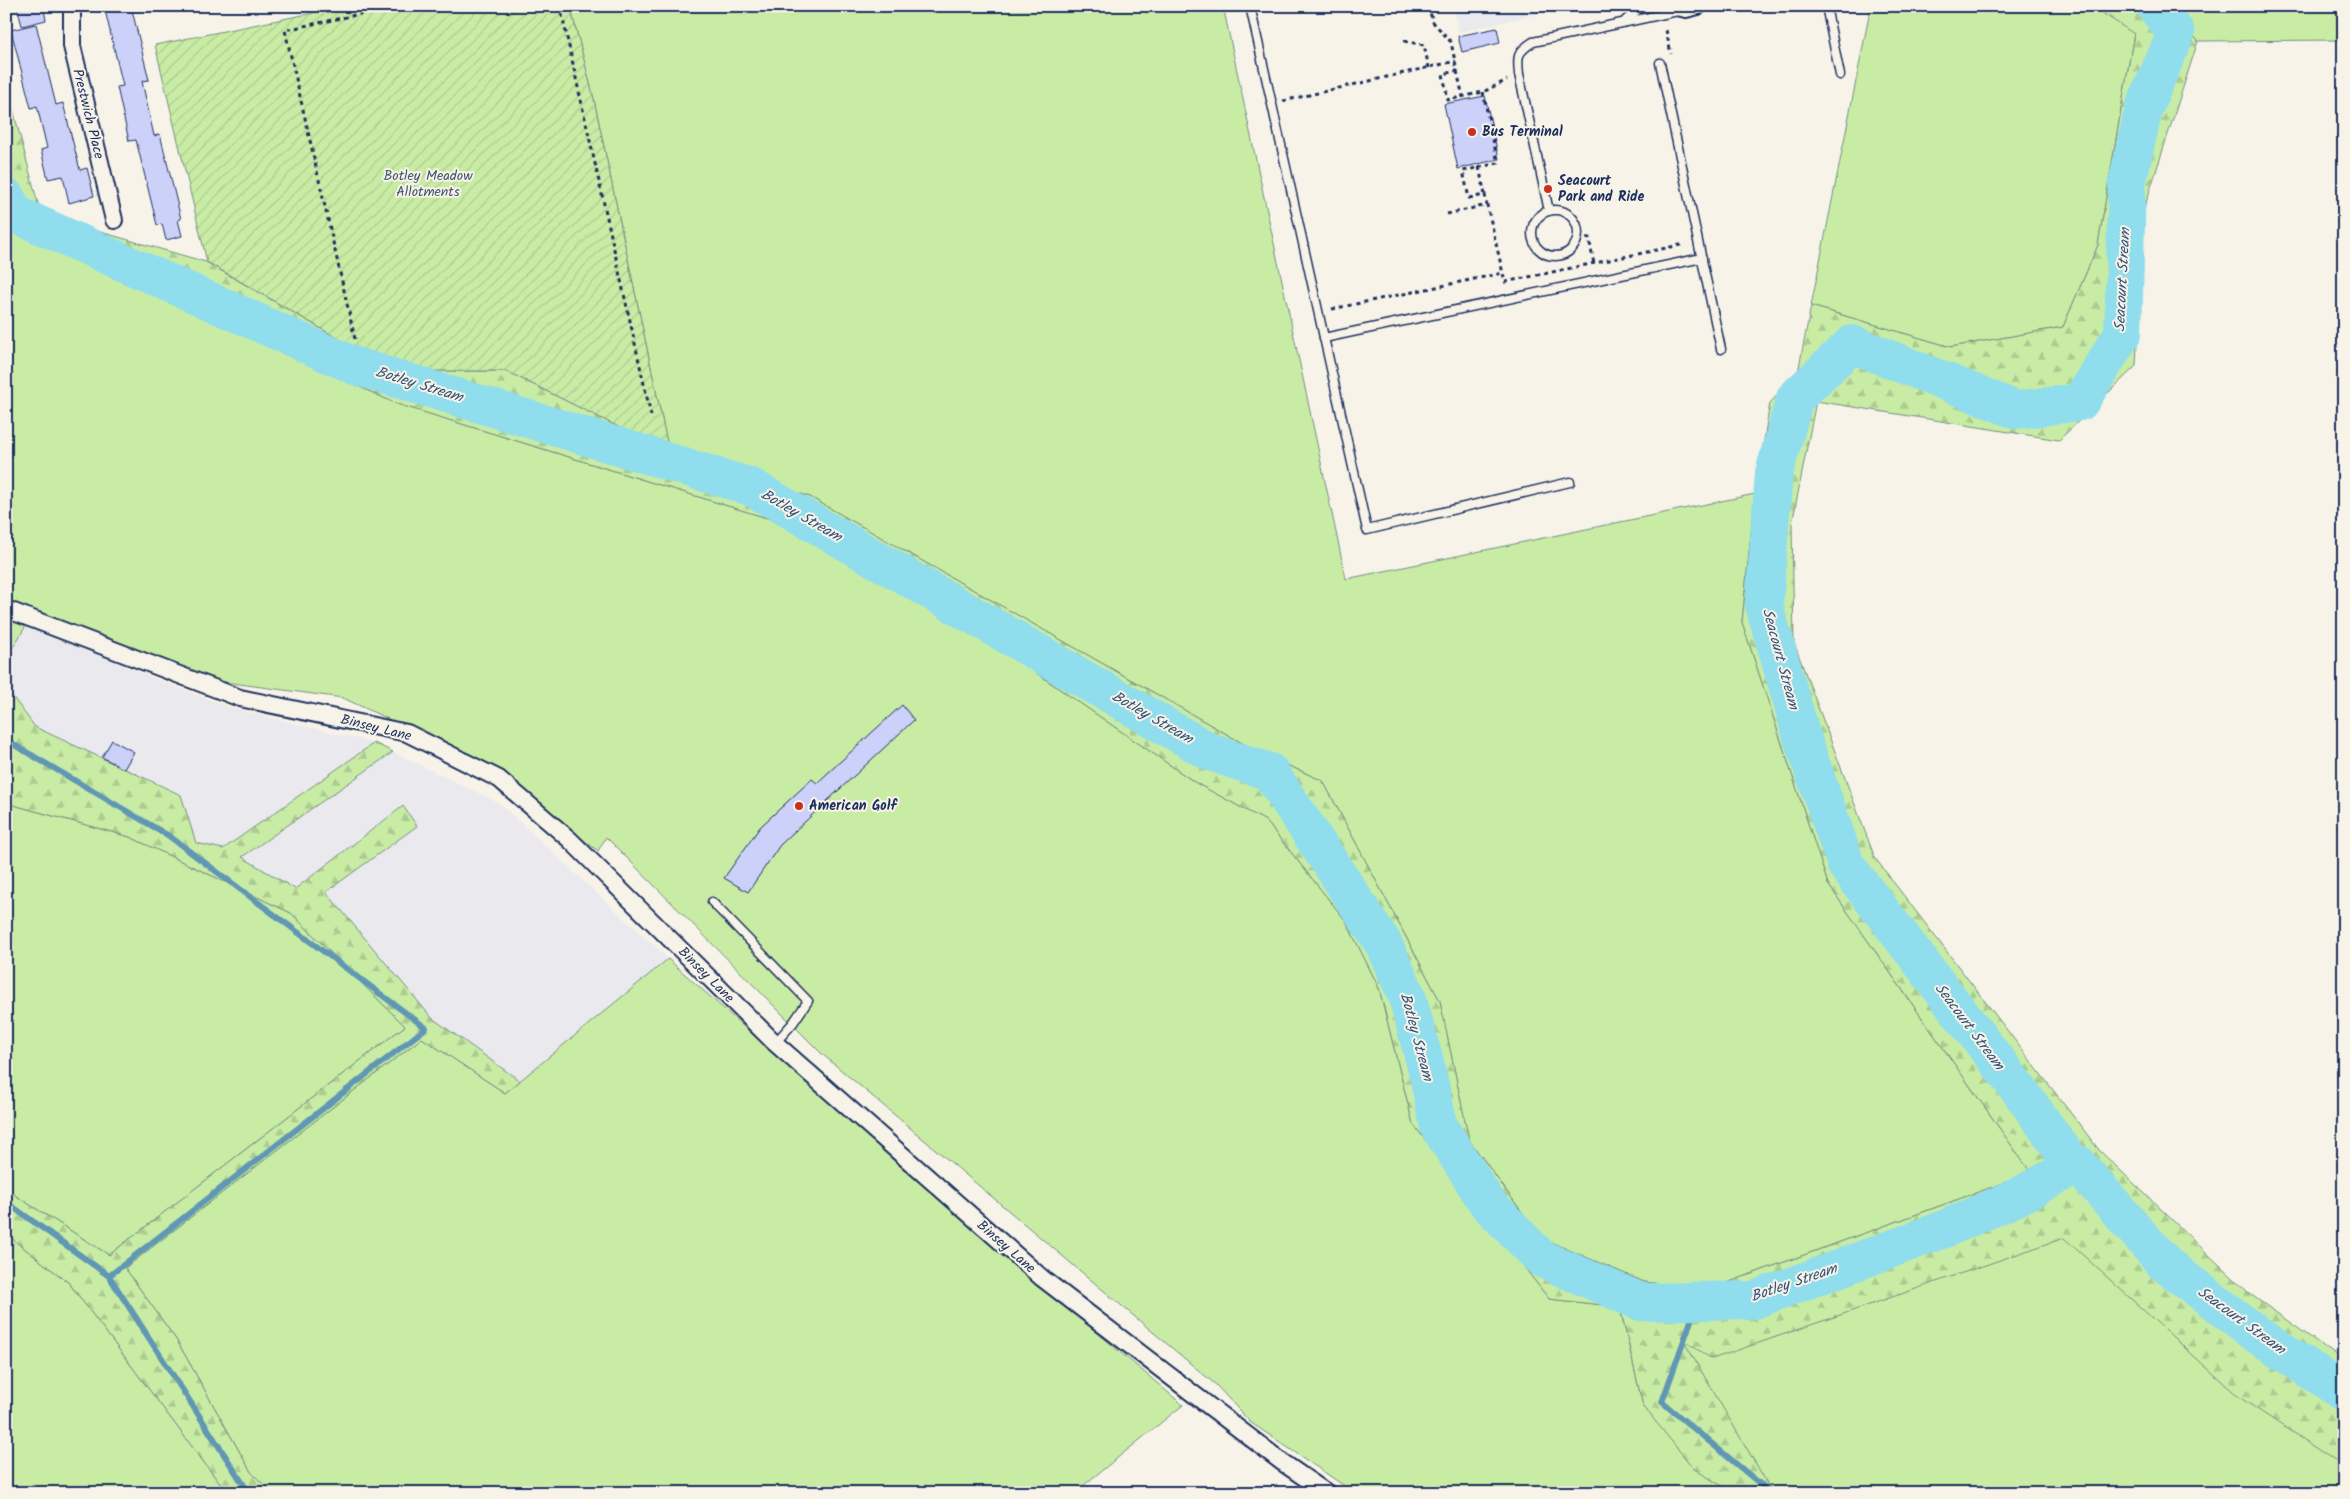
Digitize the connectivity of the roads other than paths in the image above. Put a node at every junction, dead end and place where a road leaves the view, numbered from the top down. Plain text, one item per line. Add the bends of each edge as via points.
1 (72, 6) edge
2 (1250, 6) edge
3 (1642, 6) edge
4 (1826, 6) edge
5 (1685, 7) edge
6 (1625, 21) junction
7 (1660, 63) dead end
8 (1840, 75) dead end
9 (1549, 211) junction
10 (114, 220) dead end
11 (1702, 258) junction
12 (1324, 338) junction
13 (1721, 349) dead end
14 (1570, 482) dead end
15 (6, 609) edge
16 (712, 902) dead end
17 (774, 1042) junction
18 (1327, 1493) edge

1 - 10 street, Prestwich Place via 72,46
2 - 12 lane
3 - 6 lane
4 - 8 lane
5 - 6 lane
6 - 9 lane via 1533,42 1521,49 1517,60 1519,74
7 - 11 lane
9 - 9 lane via 1556,210 1571,216 1578,229 1572,249 1559,256 1546,254 1535,245 1532,231 1537,218
11 - 12 lane
11 - 13 lane
12 - 14 lane via 1367,530
15 - 17 street, Binsey Lane via 240,698 407,733 499,779 569,839
16 - 17 lane via 808,1001
17 - 18 street, Binsey Lane via 1042,1278

